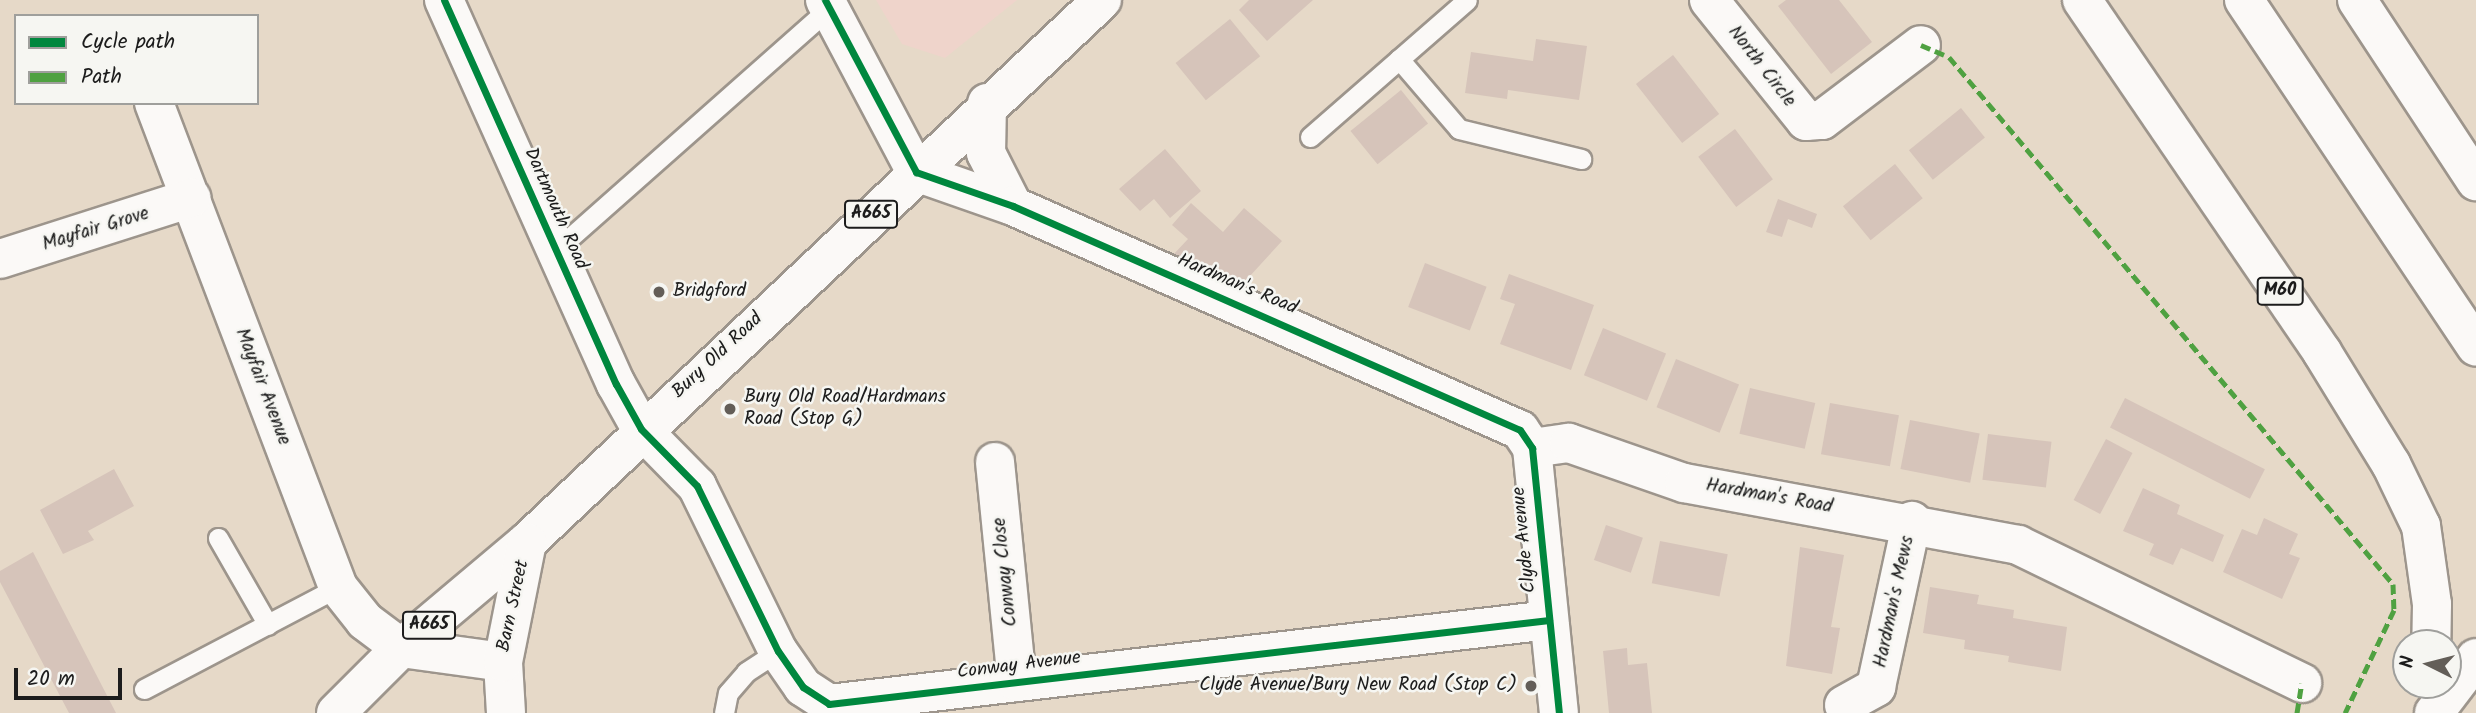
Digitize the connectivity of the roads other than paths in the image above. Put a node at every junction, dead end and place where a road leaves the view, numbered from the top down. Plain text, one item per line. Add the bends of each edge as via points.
1 (444, 0) edge
2 (1102, 0) edge
3 (1467, 0) edge
4 (1709, 0) edge
5 (2082, 0) edge
6 (2244, 0) edge
7 (2357, 0) edge
8 (828, 4) edge
9 (1921, 46) dead end
10 (1399, 59) junction
11 (987, 103) junction
12 (156, 105) edge
13 (1310, 136) dead end
14 (1581, 159) dead end
15 (916, 172) junction
16 (2476, 181) edge
17 (191, 198) junction
18 (1013, 206) junction
19 (556, 250) junction
20 (0, 259) edge
21 (2476, 347) edge
22 (641, 429) junction
23 (1532, 448) junction
24 (995, 462) dead end
25 (1912, 521) junction
26 (218, 538) dead end
27 (527, 542) junction
28 (338, 587) junction
29 (1549, 620) junction
30 (268, 625) junction
31 (2431, 629) edge
32 (401, 648) junction
33 (778, 651) junction
34 (2476, 658) edge
35 (502, 662) junction
36 (1017, 682) junction
37 (2302, 683) dead end
38 (144, 689) dead end
39 (1844, 705) dead end
40 (336, 713) edge
41 (506, 713) edge
42 (724, 713) edge
43 (1559, 713) edge
44 (2434, 713) edge

1 - 19 main road, Dartmouth Road
2 - 11 main road, Bury Old Road / A665
3 - 10 lane
4 - 9 main road, North Circle via 1806,121 1822,120
5 - 31 main road, M60 via 2322,352 2390,464 2421,526
6 - 21 main road
7 - 16 main road
8 - 15 main road
8 - 19 lane
10 - 13 lane
10 - 14 lane via 1459,129
11 - 15 main road, Bury Old Road / A665
11 - 18 main road via 986,153
12 - 17 main road, Mayfair Avenue
15 - 18 main road, Hardman's Road
15 - 22 main road, Bury Old Road / A665
17 - 20 main road, Mayfair Grove
17 - 28 main road, Mayfair Avenue
18 - 23 main road, Hardman's Road via 1503,417
19 - 22 main road, Dartmouth Road
22 - 27 main road, Bury Old Road / A665
22 - 33 main road, Conway Avenue via 697,486
23 - 25 main road, Hardman's Road via 1569,443 1684,483
23 - 29 main road, Clyde Avenue
24 - 36 main road, Conway Close
25 - 37 main road, Hardman's Road via 2018,545
25 - 39 main road, Hardman's Mews via 1876,687
26 - 30 lane
27 - 32 main road, Bury Old Road / A665
27 - 35 main road, Barn Street
28 - 30 lane
28 - 32 main road, Mayfair Avenue via 365,621
29 - 36 main road, Conway Avenue
29 - 43 main road, Clyde Avenue
30 - 38 lane
32 - 35 main road
32 - 40 main road, Bury Old Road / A665
33 - 36 main road, Conway Avenue via 803,687 829,704
33 - 42 lane via 746,672 728,693
34 - 44 main road
35 - 41 main road, Barn Street

